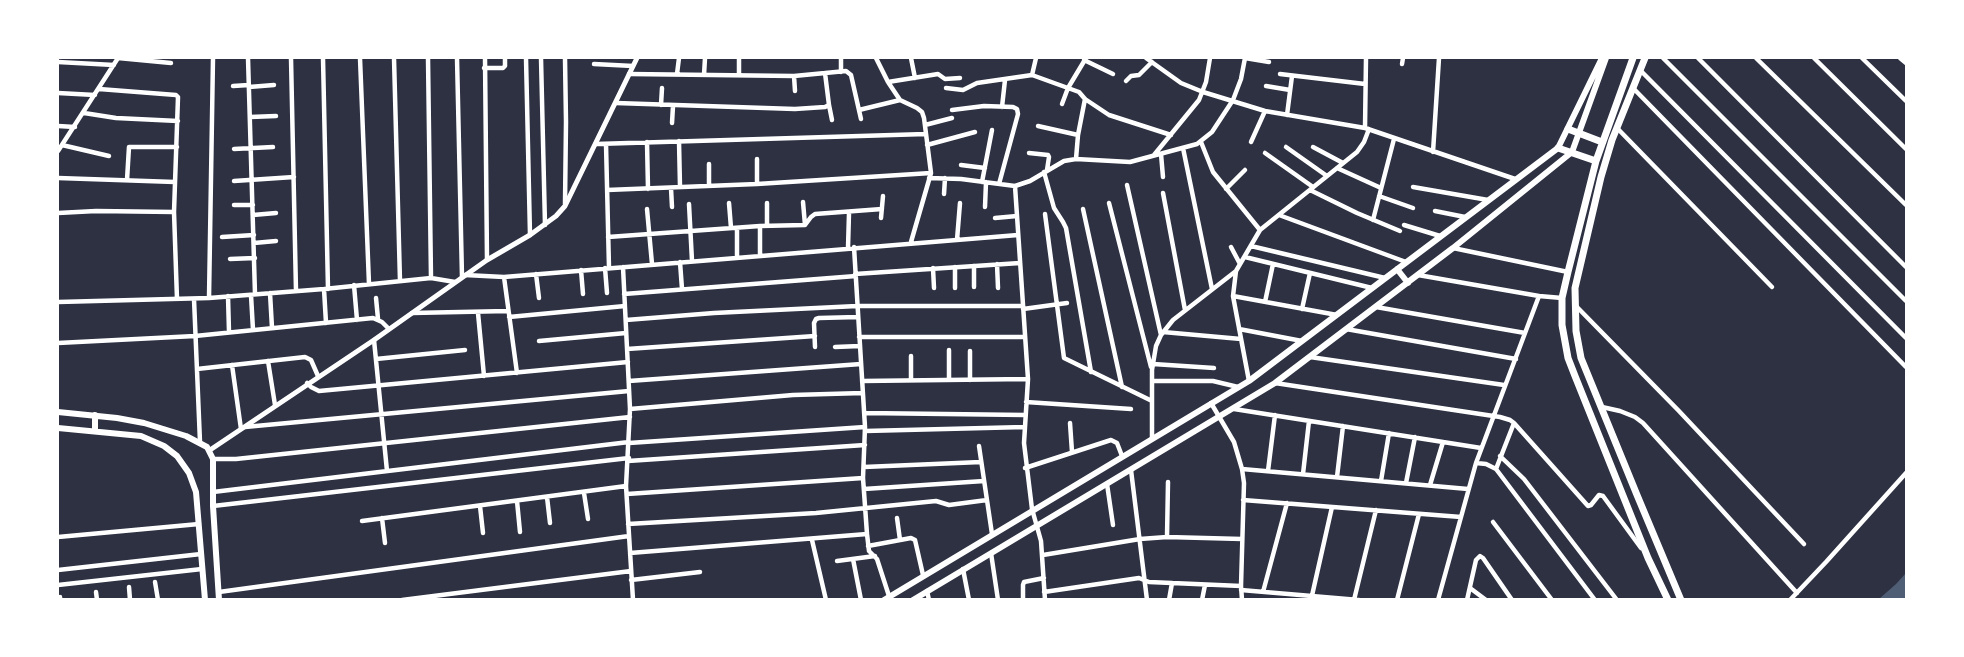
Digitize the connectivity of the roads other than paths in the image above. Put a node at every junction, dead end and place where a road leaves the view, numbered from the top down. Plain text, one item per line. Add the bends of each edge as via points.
1 (118, 58) edge
2 (213, 58) edge
3 (248, 58) edge
4 (291, 58) edge
5 (323, 58) edge
6 (360, 58) edge
7 (394, 58) edge
8 (428, 58) edge
9 (457, 58) edge
10 (484, 58) edge
11 (505, 58) edge
12 (526, 58) edge
13 (541, 58) edge
14 (565, 58) edge
15 (637, 58) edge
16 (679, 58) edge
17 (705, 58) edge
18 (739, 58) edge
19 (841, 58) edge
20 (876, 58) edge
21 (911, 58) edge
22 (1036, 58) edge
23 (1146, 58) edge
24 (1210, 58) edge
25 (1245, 58) edge
26 (1366, 58) edge
27 (1403, 58) edge
28 (1439, 58) edge
29 (1602, 58) edge
30 (1606, 58) edge
31 (1633, 58) edge
32 (1645, 58) edge
33 (1663, 58) edge
34 (1698, 58) edge
35 (1756, 58) edge
36 (1814, 58) edge
37 (1862, 58) edge
38 (1900, 58) edge
39 (1085, 59) edge
40 (58, 62) edge
41 (1152, 62) junction
42 (1269, 62) dead end
43 (171, 63) dead end
44 (1906, 63) edge
45 (594, 64) dead end
46 (1402, 64) dead end
47 (114, 65) junction
48 (633, 66) junction
49 (484, 68) junction
50 (1640, 70) junction
51 (841, 72) junction
52 (825, 73) junction
53 (629, 74) junction
54 (677, 74) junction
55 (1113, 74) dead end
56 (1280, 74) dead end
57 (704, 75) junction
58 (739, 75) junction
59 (1032, 75) junction
60 (794, 76) junction
61 (1292, 76) junction
62 (915, 78) junction
63 (960, 78) dead end
64 (1005, 80) junction
65 (888, 82) junction
66 (1126, 82) dead end
67 (1365, 84) junction
68 (274, 85) dead end
69 (233, 86) dead end
70 (249, 86) junction
71 (1266, 86) dead end
72 (662, 88) dead end
73 (946, 88) dead end
74 (1068, 88) junction
75 (1633, 88) junction
76 (98, 89) junction
77 (1290, 90) junction
78 (795, 91) dead end
79 (1203, 92) junction
80 (58, 93) edge
81 (95, 95) junction
82 (1085, 99) junction
83 (900, 100) junction
84 (1233, 100) junction
85 (1906, 101) edge
86 (616, 103) junction
87 (1062, 104) dead end
88 (661, 105) junction
89 (829, 105) junction
90 (673, 106) junction
91 (1002, 107) junction
92 (860, 110) junction
93 (952, 110) dead end
94 (1265, 111) junction
95 (84, 113) junction
96 (1287, 115) junction
97 (276, 116) dead end
98 (250, 117) junction
99 (952, 118) dead end
100 (862, 119) dead end
101 (178, 120) junction
102 (832, 120) dead end
103 (672, 123) dead end
104 (925, 125) junction
105 (58, 126) edge
106 (1038, 126) dead end
107 (75, 127) junction
108 (1367, 128) junction
109 (1617, 128) junction
110 (1568, 129) junction
111 (992, 130) dead end
112 (975, 132) dead end
113 (1579, 133) junction
114 (926, 134) junction
115 (1078, 135) junction
116 (1170, 135) junction
117 (1394, 139) junction
118 (679, 141) junction
119 (647, 142) junction
120 (1201, 142) junction
121 (1251, 142) dead end
122 (1602, 142) junction
123 (596, 144) junction
124 (606, 144) junction
125 (62, 145) junction
126 (927, 145) junction
127 (177, 147) junction
128 (273, 147) dead end
129 (1286, 147) dead end
130 (1312, 147) dead end
131 (251, 148) junction
132 (1183, 148) junction
133 (1558, 148) junction
134 (234, 149) dead end
135 (1906, 149) edge
136 (58, 151) edge
137 (1433, 152) junction
138 (1572, 152) junction
139 (1029, 153) dead end
140 (1265, 153) dead end
141 (1161, 154) junction
142 (1154, 155) junction
143 (109, 156) dead end
144 (1076, 158) junction
145 (757, 159) dead end
146 (1596, 161) junction
147 (1343, 163) junction
148 (708, 164) dead end
149 (961, 165) dead end
150 (985, 168) junction
151 (1337, 168) junction
152 (1245, 170) dead end
153 (1045, 171) junction
154 (930, 176) junction
155 (1327, 176) junction
156 (294, 177) junction
157 (1163, 177) dead end
158 (58, 178) edge
159 (944, 178) junction
160 (1515, 179) junction
161 (127, 180) junction
162 (252, 180) junction
163 (234, 181) dead end
164 (176, 182) junction
165 (984, 182) junction
166 (757, 184) junction
167 (999, 184) junction
168 (1127, 185) dead end
169 (709, 186) junction
170 (1015, 186) junction
171 (671, 188) junction
172 (680, 188) junction
173 (1381, 188) junction
174 (1413, 188) dead end
175 (648, 189) junction
176 (1226, 189) junction
177 (1311, 189) junction
178 (607, 190) junction
179 (1163, 193) dead end
180 (944, 194) dead end
181 (883, 196) dead end
182 (1379, 196) junction
183 (1488, 200) junction
184 (803, 202) dead end
185 (729, 203) dead end
186 (767, 203) dead end
187 (960, 203) dead end
188 (1109, 203) dead end
189 (689, 204) dead end
190 (253, 205) junction
191 (1906, 205) edge
192 (234, 206) dead end
193 (565, 206) junction
194 (672, 206) dead end
195 (985, 207) dead end
196 (1413, 208) dead end
197 (647, 209) dead end
198 (882, 209) junction
199 (1083, 209) dead end
200 (1435, 210) dead end
201 (174, 212) junction
202 (58, 213) edge
203 (276, 213) dead end
204 (849, 213) junction
205 (1045, 214) dead end
206 (253, 215) junction
207 (1278, 215) junction
208 (1017, 216) junction
209 (881, 218) dead end
210 (995, 218) dead end
211 (1465, 218) junction
212 (1373, 220) junction
213 (544, 225) junction
214 (805, 225) junction
215 (1404, 225) dead end
216 (760, 226) junction
217 (767, 226) junction
218 (731, 228) junction
219 (737, 228) junction
220 (1260, 230) junction
221 (691, 231) junction
222 (1400, 231) dead end
223 (649, 234) junction
224 (254, 235) junction
225 (530, 235) junction
226 (1018, 235) junction
227 (1440, 236) junction
228 (608, 237) junction
229 (222, 238) dead end
230 (957, 240) junction
231 (276, 241) dead end
232 (911, 242) junction
233 (254, 243) junction
234 (1251, 246) junction
235 (854, 247) junction
236 (1231, 247) dead end
237 (848, 248) junction
238 (1453, 248) junction
239 (760, 255) junction
240 (737, 257) junction
241 (1244, 257) junction
242 (255, 258) junction
243 (230, 259) dead end
244 (487, 260) junction
245 (692, 261) junction
246 (680, 262) junction
247 (1020, 262) junction
248 (1406, 262) junction
249 (652, 264) junction
250 (997, 264) junction
251 (1240, 264) junction
252 (1273, 264) junction
253 (974, 266) junction
254 (623, 267) junction
255 (954, 267) junction
256 (1906, 267) edge
257 (607, 268) junction
258 (933, 268) junction
259 (1397, 269) junction
260 (581, 270) junction
261 (1236, 271) junction
262 (1568, 272) junction
263 (1310, 273) junction
264 (536, 274) junction
265 (855, 275) junction
266 (1418, 275) junction
267 (464, 276) junction
268 (504, 277) junction
269 (431, 278) junction
270 (1385, 278) junction
271 (400, 281) junction
272 (455, 282) junction
273 (1408, 283) junction
274 (369, 284) junction
275 (354, 286) junction
276 (974, 287) dead end
277 (1772, 287) dead end
278 (934, 288) dead end
279 (955, 288) dead end
280 (998, 288) dead end
281 (1372, 288) junction
282 (326, 289) junction
283 (682, 289) junction
284 (1212, 289) junction
285 (296, 291) junction
286 (270, 293) junction
287 (607, 293) dead end
288 (253, 294) junction
289 (583, 294) dead end
290 (624, 294) junction
291 (228, 296) junction
292 (1233, 296) junction
293 (1539, 296) junction
294 (209, 298) junction
295 (376, 298) dead end
296 (539, 298) dead end
297 (1562, 298) junction
298 (177, 299) junction
299 (194, 299) junction
300 (1906, 301) edge
301 (58, 302) edge
302 (1265, 302) junction
303 (1067, 303) dead end
304 (1058, 304) junction
305 (1574, 304) junction
306 (625, 306) junction
307 (858, 306) junction
308 (1376, 307) junction
309 (1023, 308) junction
310 (1302, 309) junction
311 (1185, 310) junction
312 (478, 313) junction
313 (411, 314) junction
314 (509, 314) junction
315 (1337, 315) junction
316 (858, 317) junction
317 (378, 319) junction
318 (357, 320) junction
319 (626, 320) junction
320 (326, 323) junction
321 (272, 328) junction
322 (389, 329) junction
323 (1239, 329) junction
324 (1346, 329) junction
325 (253, 330) junction
326 (229, 332) junction
327 (626, 333) junction
328 (1162, 333) junction
329 (1526, 333) junction
330 (195, 336) junction
331 (815, 336) junction
332 (859, 337) junction
333 (1025, 337) junction
334 (1906, 338) edge
335 (1241, 339) junction
336 (374, 340) junction
337 (539, 341) dead end
338 (1302, 341) junction
339 (58, 343) edge
340 (860, 346) junction
341 (815, 347) dead end
342 (835, 348) dead end
343 (627, 349) junction
344 (465, 350) dead end
345 (949, 350) dead end
346 (970, 351) dead end
347 (911, 356) dead end
348 (1310, 356) junction
349 (376, 359) junction
350 (1516, 359) junction
351 (268, 361) junction
352 (628, 362) junction
353 (861, 364) junction
354 (232, 365) junction
355 (1152, 367) junction
356 (1906, 367) edge
357 (1214, 368) dead end
358 (197, 369) junction
359 (1090, 372) junction
360 (517, 373) junction
361 (318, 376) junction
362 (484, 376) junction
363 (1028, 379) junction
364 (911, 380) junction
365 (949, 380) junction
366 (970, 380) junction
367 (629, 381) junction
368 (862, 381) junction
369 (1152, 381) junction
370 (1249, 381) junction
371 (1276, 382) junction
372 (307, 384) junction
373 (1504, 385) junction
374 (379, 386) junction
375 (1122, 387) junction
376 (1238, 387) junction
377 (629, 391) junction
378 (863, 393) junction
379 (1152, 401) junction
380 (1026, 402) junction
381 (1211, 403) junction
382 (275, 405) junction
383 (1602, 407) junction
384 (1131, 408) dead end
385 (630, 409) junction
386 (1234, 409) junction
387 (58, 412) edge
388 (864, 413) junction
389 (1025, 414) junction
390 (95, 415) junction
391 (381, 415) junction
392 (1275, 415) junction
393 (1494, 416) junction
394 (630, 417) junction
395 (1220, 417) junction
396 (1309, 421) junction
397 (1070, 423) dead end
398 (1514, 423) junction
399 (1343, 426) junction
400 (1025, 427) junction
401 (58, 428) edge
402 (242, 428) junction
403 (865, 429) junction
404 (95, 430) junction
405 (1389, 433) junction
406 (1414, 437) junction
407 (1152, 438) junction
408 (200, 442) junction
409 (629, 442) junction
410 (1444, 442) junction
411 (384, 444) junction
412 (865, 445) junction
413 (979, 446) dead end
414 (1482, 448) junction
415 (210, 450) junction
416 (1072, 452) junction
417 (1122, 456) junction
418 (1500, 456) junction
419 (213, 459) junction
420 (628, 460) junction
421 (981, 462) junction
422 (1476, 463) junction
423 (864, 467) junction
424 (1025, 468) junction
425 (1242, 469) junction
426 (1496, 469) junction
427 (1131, 470) junction
428 (386, 471) junction
429 (1268, 471) junction
430 (1906, 473) edge
431 (1303, 474) junction
432 (1337, 477) junction
433 (863, 478) junction
434 (984, 481) junction
435 (1381, 481) junction
436 (1168, 482) dead end
437 (1406, 483) junction
438 (1107, 484) junction
439 (1430, 485) junction
440 (626, 486) junction
441 (864, 489) junction
442 (1468, 489) junction
443 (213, 492) junction
444 (584, 492) junction
445 (627, 494) junction
446 (547, 497) junction
447 (987, 500) junction
448 (1243, 500) junction
449 (517, 501) junction
450 (1287, 503) junction
451 (212, 506) junction
452 (480, 506) junction
453 (1332, 507) junction
454 (865, 509) junction
455 (1032, 510) junction
456 (1376, 510) junction
457 (1419, 514) junction
458 (1461, 517) junction
459 (382, 518) junction
460 (897, 518) dead end
461 (588, 519) dead end
462 (362, 521) dead end
463 (1493, 522) dead end
464 (550, 523) dead end
465 (199, 524) junction
466 (628, 524) junction
467 (1113, 524) dead end
468 (1036, 526) junction
469 (520, 532) dead end
470 (484, 533) dead end
471 (867, 534) junction
472 (992, 534) junction
473 (629, 536) junction
474 (58, 537) edge
475 (1167, 537) junction
476 (1140, 539) junction
477 (1242, 539) junction
478 (812, 540) junction
479 (900, 540) junction
480 (386, 543) dead end
481 (1804, 544) dead end
482 (868, 546) junction
483 (991, 553) junction
484 (201, 554) junction
485 (630, 554) junction
486 (1043, 555) junction
487 (875, 556) junction
488 (1648, 558) junction
489 (853, 559) junction
490 (837, 561) dead end
491 (202, 569) junction
492 (58, 570) edge
493 (963, 570) junction
494 (631, 571) junction
495 (700, 572) dead end
496 (923, 576) junction
497 (1044, 578) junction
498 (631, 580) junction
499 (1145, 581) junction
500 (156, 582) dead end
501 (1172, 583) junction
502 (58, 585) edge
503 (1205, 585) junction
504 (129, 587) dead end
505 (1241, 588) junction
506 (1470, 588) junction
507 (928, 591) junction
508 (96, 592) dead end
509 (219, 592) junction
510 (1044, 592) junction
511 (1262, 592) junction
512 (1796, 593) junction
513 (1311, 597) edge
514 (886, 598) edge
515 (1354, 599) edge
516 (97, 600) edge
517 (130, 600) edge
518 (158, 600) edge
519 (205, 600) edge
520 (219, 600) edge
521 (402, 600) edge
522 (633, 600) edge
523 (826, 600) edge
524 (861, 600) edge
525 (913, 600) edge
526 (930, 600) edge
527 (969, 600) edge
528 (998, 600) edge
529 (1023, 600) edge
530 (1045, 600) edge
531 (1147, 600) edge
532 (1169, 600) edge
533 (1202, 600) edge
534 (1242, 600) edge
535 (1360, 600) edge
536 (1397, 600) edge
537 (1438, 600) edge
538 (1467, 600) edge
539 (1486, 600) edge
540 (1512, 600) edge
541 (1552, 600) edge
542 (1595, 600) edge
543 (1617, 600) edge
544 (1668, 600) edge
545 (1681, 600) edge
546 (1790, 600) edge

1 - 43 street
1 - 47 street
2 - 294 street
3 - 70 street
4 - 156 street
5 - 282 street
6 - 274 street
7 - 271 street
8 - 269 street
9 - 267 street
10 - 49 street
11 - 49 street via 503,68
12 - 225 street
13 - 213 street
14 - 193 street
15 - 48 street
16 - 54 street
17 - 57 street
18 - 58 street
19 - 51 street
20 - 65 street
21 - 62 street
22 - 59 street
23 - 41 street
24 - 79 street
25 - 42 street
25 - 84 street
26 - 67 street
27 - 46 street
28 - 137 street
29 - 110 main road
30 - 113 main road
31 - 122 main road
32 - 50 main road
33 - 300 street
34 - 256 street
35 - 191 street
36 - 135 street
37 - 85 street
38 - 44 street
39 - 55 street
39 - 74 street
40 - 47 street
41 - 66 street
41 - 79 street via 1181,83
45 - 48 street
47 - 76 street
48 - 53 street
49 - 244 street
50 - 75 main road
50 - 334 street
51 - 52 street
51 - 92 street via 851,75
52 - 60 street
52 - 89 street
53 - 54 street
53 - 86 street
54 - 57 street
56 - 61 street
57 - 58 street
58 - 60 street
59 - 64 street
59 - 74 street
60 - 78 street
61 - 67 street
61 - 77 street
62 - 63 street via 938,74 945,79
62 - 65 street
64 - 73 street via 977,83 963,90
64 - 91 street
65 - 83 street
67 - 108 street
68 - 70 street
69 - 70 street
70 - 98 street
71 - 77 street
72 - 88 street
74 - 82 street via 1079,92
74 - 87 street
75 - 109 main road
75 - 356 street
76 - 81 street
76 - 101 street via 176,95 179,99
77 - 96 street
79 - 84 street
79 - 116 street
80 - 81 street
81 - 95 street
82 - 115 street
82 - 116 street via 1109,115
83 - 92 street
83 - 104 street via 922,112
84 - 94 street
84 - 120 street via 1218,125
86 - 88 street
86 - 123 street
88 - 90 street
89 - 90 street via 795,109
89 - 102 street
90 - 103 street
91 - 93 street
91 - 167 street via 1013,107 1018,114
92 - 100 street
94 - 96 street
94 - 121 street
95 - 101 street via 116,118
95 - 107 street
96 - 108 street
97 - 98 street
98 - 131 street
99 - 104 street
101 - 127 street
104 - 114 street
105 - 107 street
106 - 115 street
107 - 125 street
108 - 117 street
108 - 147 street via 1364,142
109 - 277 street
109 - 305 main road via 1588,228
110 - 113 main road
110 - 133 main road
111 - 150 street
112 - 126 street
113 - 122 main road
113 - 138 main road
114 - 118 street
114 - 126 street
115 - 144 street
116 - 142 street
117 - 137 street
117 - 173 street
118 - 119 street
118 - 172 street
119 - 124 street
119 - 175 street
120 - 132 street
120 - 176 street via 1213,172
122 - 146 main road
123 - 124 street
123 - 193 street
124 - 178 street
125 - 136 street
125 - 143 street
126 - 154 street
127 - 161 street via 129,147
127 - 164 street
128 - 131 street
129 - 155 street
130 - 147 street
131 - 134 street
131 - 162 street
132 - 141 street
132 - 284 street
133 - 138 main road
133 - 160 main road
137 - 160 street
138 - 146 main road
138 - 238 main road
139 - 153 street via 1050,157
140 - 177 street
141 - 142 street
141 - 157 street
142 - 144 street via 1130,162
144 - 153 street
145 - 166 street
146 - 262 main road
147 - 151 street
148 - 169 street
149 - 150 street
150 - 165 street
151 - 155 street
151 - 173 street
152 - 176 street
153 - 170 street
153 - 359 street via 1054,208 1066,228
154 - 159 street
154 - 166 street
154 - 232 street
155 - 177 street
156 - 162 street
156 - 285 street
158 - 161 street
159 - 165 street
159 - 180 street
160 - 183 main road
161 - 164 street
162 - 163 street
162 - 190 street
164 - 201 street
165 - 167 street
165 - 195 street
166 - 169 street
167 - 170 street
168 - 328 street
169 - 172 street
170 - 208 street
171 - 172 street
171 - 175 street
171 - 194 street
173 - 182 street
174 - 183 street
175 - 178 street
176 - 220 street
177 - 207 street
177 - 212 street
178 - 228 street
179 - 311 street
181 - 198 street
182 - 196 street
182 - 212 street
183 - 211 main road
184 - 214 street
185 - 218 street
186 - 217 street
187 - 230 street
188 - 355 street
189 - 221 street
190 - 192 street
190 - 206 street
193 - 213 street
197 - 223 street
198 - 204 street
198 - 209 street
199 - 375 street
200 - 211 street
201 - 202 street
201 - 298 street
203 - 206 street
204 - 214 street via 815,214
204 - 237 street
205 - 304 street
206 - 224 street
207 - 220 street
207 - 248 street
208 - 210 street
208 - 226 street
211 - 227 main road
212 - 222 street
213 - 225 street
214 - 217 street
215 - 227 street
216 - 217 street
216 - 219 street
216 - 239 street
218 - 219 street
218 - 221 street
219 - 240 street
220 - 234 street
221 - 223 street
221 - 245 street
223 - 228 street
223 - 249 street
224 - 229 street
224 - 233 street
225 - 244 street
226 - 230 street
226 - 247 street
227 - 248 main road
228 - 257 street
230 - 232 street
231 - 233 street
232 - 235 street
233 - 242 street
234 - 241 street
234 - 270 street
235 - 237 street
235 - 265 street
236 - 251 street
237 - 239 street
238 - 262 street
238 - 266 main road
239 - 240 street
240 - 245 street
241 - 251 street
241 - 252 street
242 - 243 street
242 - 288 street
244 - 267 street
245 - 246 street
246 - 249 street
246 - 283 street
247 - 250 street
247 - 309 street
248 - 259 main road
249 - 254 street
250 - 253 street
250 - 280 street
251 - 261 street
252 - 263 street
252 - 302 street
253 - 255 street
253 - 276 street
254 - 257 street
254 - 290 street
255 - 258 street
255 - 279 street
257 - 260 street
257 - 287 street
258 - 265 street
258 - 278 street
259 - 270 main road
259 - 273 main road
260 - 264 street
260 - 289 street
261 - 284 street
261 - 292 street
262 - 297 main road
263 - 281 street
263 - 310 street
264 - 268 street
264 - 296 street
265 - 283 street
265 - 307 street
266 - 273 main road
266 - 293 street
267 - 268 street
267 - 272 street
268 - 314 street
269 - 271 street
269 - 272 street
270 - 281 main road
271 - 274 street
272 - 313 street
273 - 308 main road
274 - 275 street
275 - 282 street
275 - 318 street
281 - 315 main road
282 - 285 street
282 - 320 street
283 - 290 street
284 - 311 street
285 - 286 street
286 - 288 street
286 - 321 street
288 - 291 street
288 - 325 street
290 - 306 street
291 - 294 street
291 - 326 street
292 - 302 street
292 - 323 street
293 - 297 street
293 - 329 street
294 - 299 street
295 - 317 street
297 - 488 main road via 1562,325 1568,358
298 - 299 street
298 - 301 street
299 - 330 street
302 - 310 street
303 - 304 street
304 - 309 street
304 - 359 street via 1064,358
305 - 383 main road via 1582,358
305 - 481 street
306 - 314 street
306 - 319 street
307 - 309 street
307 - 316 street
307 - 319 street
308 - 324 main road
308 - 329 street
309 - 333 street
310 - 315 street
311 - 328 street
312 - 313 street
312 - 314 street
312 - 362 street
313 - 322 street
314 - 360 street
315 - 338 main road
316 - 331 street via 819,318 814,323
316 - 332 street
317 - 318 street
317 - 322 street
318 - 320 street
319 - 327 street
320 - 321 street
321 - 325 street
322 - 336 street
323 - 335 street
323 - 338 street
324 - 348 main road
324 - 350 street
325 - 326 street
326 - 330 street
327 - 337 street
327 - 343 street
328 - 335 street
328 - 355 street
329 - 350 street
330 - 339 street
330 - 358 street
331 - 341 street
331 - 343 street
332 - 333 street
332 - 340 street
333 - 363 street
335 - 370 street
336 - 349 street
336 - 361 street
338 - 370 main road
340 - 342 street
340 - 353 street
343 - 352 street
344 - 349 street
345 - 365 street
346 - 366 street
347 - 364 street
348 - 371 main road
348 - 373 street
349 - 374 street
350 - 373 street
351 - 354 street
351 - 361 street via 308,358
351 - 382 street
352 - 360 street
352 - 367 street
353 - 367 street
353 - 368 street
354 - 358 street
354 - 402 street
355 - 357 street
355 - 369 street
358 - 408 street
359 - 375 street
360 - 362 street
361 - 372 street
362 - 374 street
363 - 366 street
363 - 380 street
364 - 365 street
364 - 368 street
365 - 366 street
367 - 377 street
368 - 378 street
369 - 376 street via 1213,381
369 - 379 street
370 - 376 main road
371 - 386 main road
371 - 393 street
372 - 374 street via 319,390
372 - 382 street
373 - 393 street
374 - 391 street
375 - 379 street
376 - 381 main road
377 - 385 street
377 - 391 street
378 - 385 street via 793,395
378 - 388 street
379 - 407 street
380 - 384 street
380 - 389 street
381 - 395 street
381 - 407 main road
382 - 402 street
383 - 512 street via 1620,410 1643,423
383 - 545 main road
385 - 394 street
386 - 392 street
386 - 395 main road
387 - 390 main road
388 - 389 street
388 - 403 street
389 - 400 street
390 - 404 main road
390 - 408 main road via 158,426
391 - 402 street
391 - 411 street
392 - 396 street
392 - 429 street
393 - 398 street
393 - 414 street
394 - 409 street
394 - 411 street
395 - 425 street via 1234,442
395 - 427 main road
396 - 399 street
396 - 431 street
397 - 416 street
398 - 418 street
398 - 488 street via 1588,506 1599,495 1603,496
399 - 405 street
399 - 432 street
400 - 403 street
400 - 424 street
401 - 404 main road
402 - 415 street
403 - 409 street
403 - 412 street
404 - 465 main road via 141,436 171,450 192,478
405 - 406 street
405 - 435 street
406 - 410 street
406 - 437 street
407 - 417 main road
408 - 415 main road
409 - 420 street
409 - 428 street
410 - 414 street
410 - 439 street
411 - 419 street via 236,460
411 - 428 street
412 - 420 street
412 - 423 street
413 - 421 street
414 - 422 street
415 - 419 main road
416 - 417 street via 1114,440
416 - 424 street
417 - 455 main road
418 - 426 street
418 - 543 street via 1524,479
419 - 443 main road
420 - 440 street
420 - 451 street
421 - 423 street
421 - 434 street
422 - 426 street
422 - 442 street
423 - 433 street
424 - 455 street
425 - 429 street
425 - 448 street
426 - 542 street
427 - 438 main road
427 - 476 street
428 - 443 street
429 - 431 street
430 - 512 street
431 - 432 street
432 - 435 street
433 - 441 street
433 - 445 street
434 - 441 street
434 - 447 street
435 - 437 street
436 - 475 street
437 - 439 street
438 - 467 street
438 - 468 main road
439 - 442 street
440 - 444 street
440 - 445 street
441 - 454 street
442 - 458 street
443 - 451 main road
444 - 446 street
444 - 461 street
445 - 466 street
446 - 449 street
446 - 464 street
447 - 454 street via 949,505 936,501
447 - 472 street
448 - 450 street
448 - 477 street
449 - 452 street
449 - 469 street
450 - 453 street
450 - 511 street
451 - 509 main road
452 - 459 street
452 - 470 street
453 - 456 street
453 - 513 street
454 - 466 street
454 - 471 street
455 - 468 street
455 - 472 main road
456 - 457 street
456 - 515 street
457 - 458 street
457 - 536 street
458 - 537 street
459 - 462 street
459 - 480 street
460 - 479 street
463 - 541 street
465 - 474 street
465 - 484 main road
466 - 473 street
468 - 483 main road
468 - 486 street
471 - 478 street
471 - 482 street
472 - 496 main road
473 - 485 street
473 - 509 street
475 - 476 street
475 - 477 street
476 - 486 street
476 - 499 street
477 - 505 street
478 - 485 street
478 - 523 street
479 - 482 street
479 - 496 street via 915,540
482 - 487 street
483 - 493 main road
483 - 528 street
484 - 491 main road
484 - 492 street
485 - 494 street
486 - 497 street
487 - 489 street
487 - 514 street
488 - 544 main road
489 - 490 street
489 - 524 street
491 - 502 street
491 - 519 main road
493 - 507 main road
493 - 527 street
494 - 498 street
494 - 521 street
495 - 498 street
496 - 514 main road
497 - 510 street
497 - 529 street via 1024,582
498 - 522 street
499 - 501 street
499 - 510 street via 1139,578
499 - 531 street
500 - 518 street
501 - 503 street
501 - 532 street
503 - 505 street
503 - 533 street
504 - 517 street
505 - 511 street
505 - 534 street
506 - 538 street
506 - 539 street
506 - 540 street via 1476,560 1480,556
507 - 525 main road
507 - 526 street
508 - 516 street
509 - 520 main road
510 - 530 street
511 - 513 street
512 - 546 street
513 - 515 street
515 - 535 street

